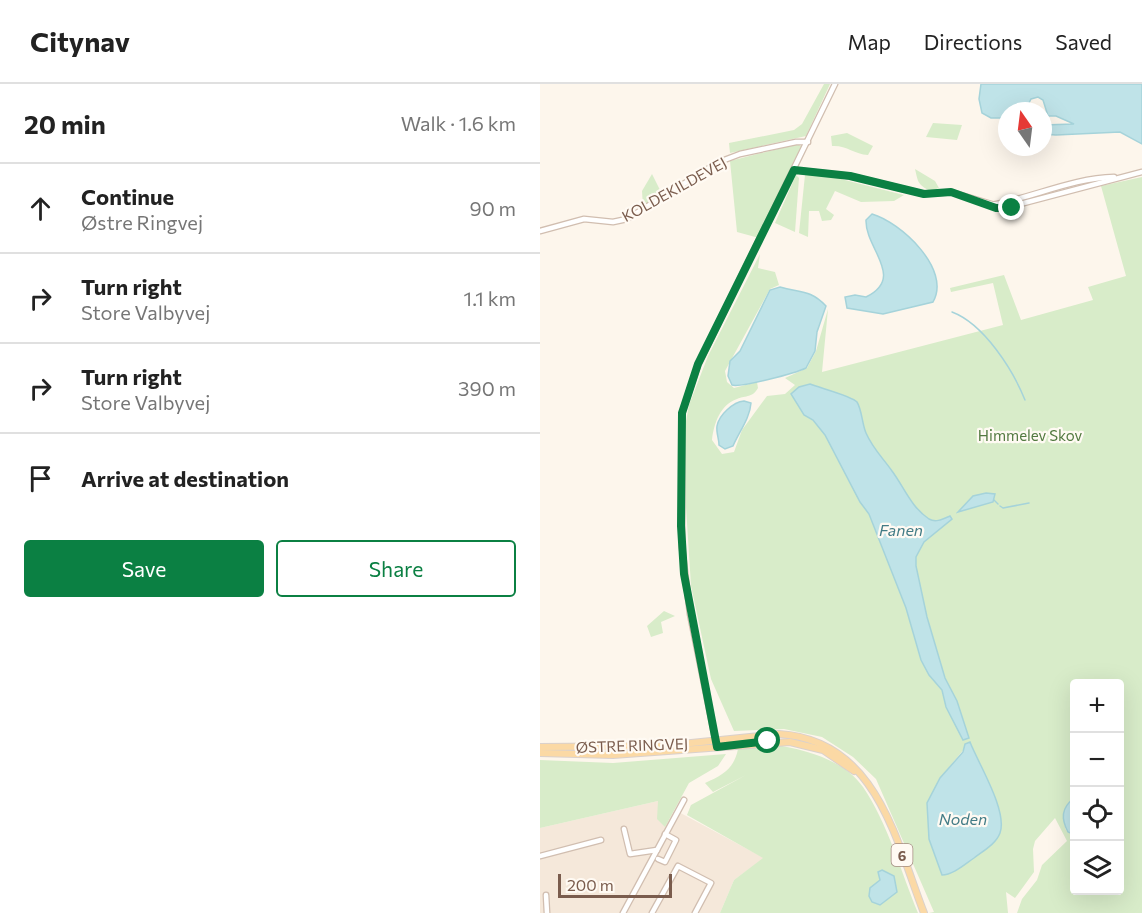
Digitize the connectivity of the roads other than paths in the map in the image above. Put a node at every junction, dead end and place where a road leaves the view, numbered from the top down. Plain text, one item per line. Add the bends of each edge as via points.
1 (835, 84) edge
2 (808, 142) junction
3 (794, 170) junction
4 (1142, 172) edge
5 (540, 231) edge
6 (716, 744) junction
7 (540, 747) edge
8 (540, 753) edge
9 (684, 800) dead end
10 (624, 829) dead end
11 (665, 834) junction
12 (601, 840) dead end
13 (665, 847) dead end
14 (657, 850) junction
15 (672, 850) junction
16 (540, 856) edge
17 (658, 859) dead end
18 (546, 895) dead end
19 (547, 913) edge
20 (623, 913) edge
21 (652, 913) edge
22 (695, 913) edge
23 (924, 913) edge

1 - 2 street
2 - 3 street
2 - 5 street, KOLDEKILDEVEJ via 785,144 719,162 627,219 576,220
3 - 4 street via 850,176 924,194 951,192 988,205 1012,208
3 - 6 street via 698,364 682,413 684,574
6 - 7 main road, ØSTRE RINGVEJ / 6
6 - 8 main road, ØSTRE RINGVEJ / 6 via 613,755
6 - 23 main road, ØSTRE RINGVEJ / 6 via 807,744 843,761 878,798
9 - 11 street
10 - 14 street via 630,854
11 - 14 street
11 - 15 street via 676,840
12 - 16 street
13 - 15 street
14 - 20 street
15 - 17 street via 665,862
18 - 19 street
21 - 22 street via 678,866 711,883

